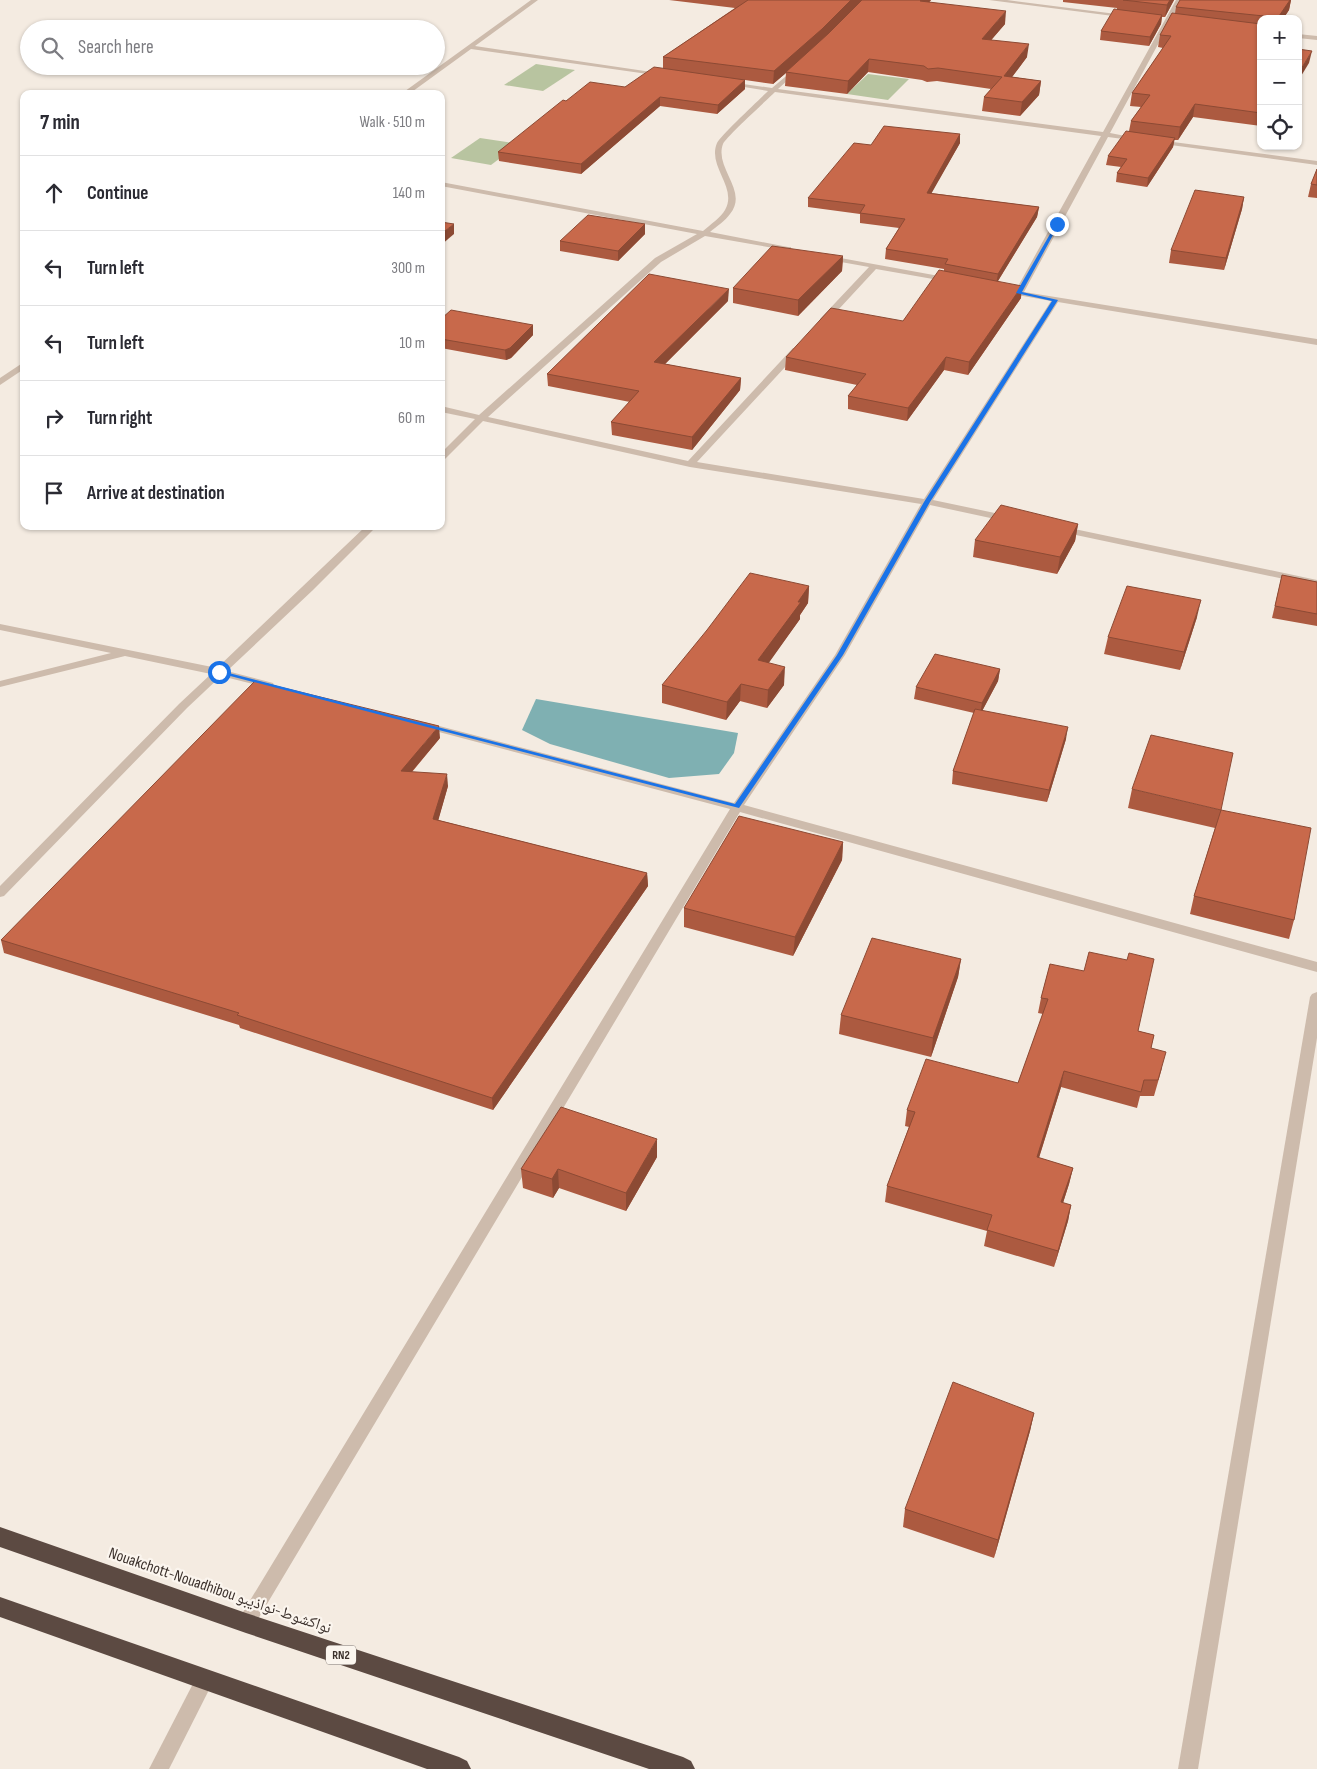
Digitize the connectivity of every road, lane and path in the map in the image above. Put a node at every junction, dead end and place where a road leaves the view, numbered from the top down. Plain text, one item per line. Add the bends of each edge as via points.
1 (535, 0) edge
2 (992, 0) edge
3 (1179, 0) edge
4 (1138, 18) edge
5 (1158, 20) edge
6 (1168, 21) junction
7 (1177, 22) edge
8 (1302, 36) edge
9 (1317, 38) edge
10 (469, 47) junction
11 (802, 63) edge
12 (445, 64) edge
13 (430, 75) edge
14 (675, 76) edge
15 (724, 83) edge
16 (410, 90) edge
17 (773, 90) junction
18 (1105, 135) junction
19 (1144, 140) edge
20 (1154, 141) edge
21 (1317, 163) edge
22 (445, 185) edge
23 (706, 232) junction
24 (799, 251) edge
25 (818, 255) edge
26 (874, 266) junction
27 (961, 282) edge
28 (1000, 290) edge
29 (1019, 293) junction
30 (1055, 300) junction
31 (820, 325) edge
32 (806, 340) edge
33 (1317, 342) edge
34 (20, 368) edge
35 (0, 382) edge
36 (445, 410) edge
37 (482, 417) junction
38 (445, 454) edge
39 (690, 464) junction
40 (927, 502) junction
41 (1015, 520) edge
42 (1054, 528) edge
43 (368, 530) edge
44 (1317, 582) edge
45 (0, 627) edge
46 (125, 653) junction
47 (219, 672) junction
48 (0, 684) edge
49 (276, 687) edge
50 (411, 722) edge
51 (737, 806) junction
52 (0, 893) edge
53 (1317, 967) edge
54 (1317, 997) edge
55 (0, 1536) edge
56 (0, 1607) edge
57 (246, 1623) junction
58 (205, 1680) junction
59 (159, 1769) edge
60 (460, 1769) edge
61 (683, 1769) edge
62 (1188, 1769) edge

1 - 10 street
2 - 4 street
3 - 6 street
5 - 6 street
6 - 7 street
6 - 18 street
8 - 9 street
10 - 12 street
10 - 14 street
11 - 17 street
13 - 16 street
15 - 17 street
17 - 18 street
17 - 23 street via 720,144 718,159 732,193 732,201 728,212
18 - 19 street
18 - 29 street
20 - 21 street
22 - 23 street
23 - 24 street
23 - 37 street via 658,260
25 - 26 street
26 - 27 street
26 - 31 street
28 - 29 street
29 - 30 street
30 - 33 street
30 - 40 street
32 - 39 street
34 - 35 street
36 - 37 street
37 - 38 street
37 - 39 street
39 - 40 street
40 - 41 street
40 - 51 street via 840,655
42 - 44 street
43 - 47 street
45 - 46 street
46 - 47 street
46 - 48 street
47 - 49 street
47 - 52 street
50 - 51 street
51 - 53 street
51 - 57 street
54 - 62 street
55 - 57 highway, Nouakchott-Nouadhibou نواكشوط-نواذيبو / RN2
56 - 58 highway
57 - 61 highway, Nouakchott-Nouadhibou نواكشوط-نواذيبو / RN2
58 - 59 street
58 - 60 highway

